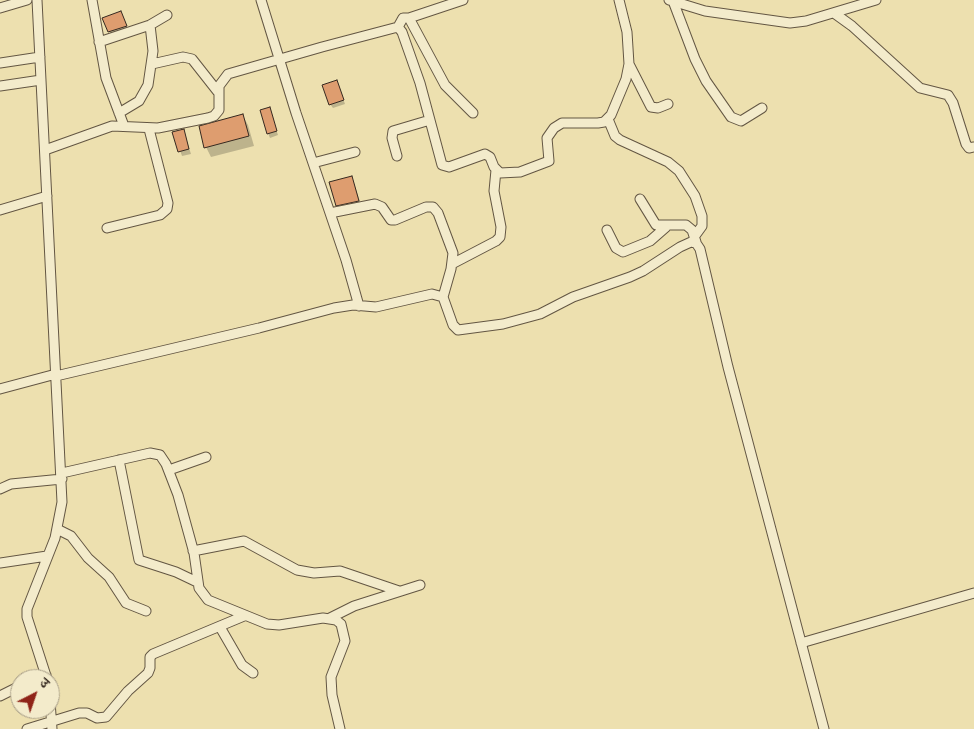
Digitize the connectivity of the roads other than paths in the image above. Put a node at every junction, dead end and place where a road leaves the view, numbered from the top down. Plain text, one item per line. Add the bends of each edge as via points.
1 (27, 0) edge
2 (37, 0) edge
3 (261, 0) edge
4 (463, 0) edge
5 (619, 0) edge
6 (671, 0) edge
7 (876, 0) edge
8 (94, 1) edge
9 (692, 3) edge
10 (0, 8) edge
11 (834, 13) junction
12 (167, 15) dead end
13 (409, 18) junction
14 (150, 25) junction
15 (398, 27) junction
16 (98, 42) junction
17 (40, 56) junction
18 (279, 59) junction
19 (0, 63) edge
20 (152, 64) junction
21 (629, 64) junction
22 (41, 80) junction
23 (0, 86) edge
24 (218, 92) junction
25 (668, 104) dead end
26 (762, 108) dead end
27 (119, 113) junction
28 (473, 113) dead end
29 (608, 119) junction
30 (430, 120) junction
31 (124, 126) junction
32 (150, 129) junction
33 (974, 147) edge
34 (45, 150) junction
35 (355, 152) dead end
36 (397, 156) dead end
37 (313, 163) junction
38 (496, 170) junction
39 (47, 196) junction
40 (640, 198) dead end
41 (0, 210) edge
42 (330, 213) junction
43 (666, 227) junction
44 (107, 228) dead end
45 (607, 230) dead end
46 (695, 240) junction
47 (452, 264) junction
48 (442, 297) junction
49 (359, 306) junction
50 (56, 375) junction
51 (0, 389) edge
52 (206, 458) dead end
53 (119, 460) junction
54 (169, 470) junction
55 (62, 476) junction
56 (0, 487) edge
57 (57, 529) junction
58 (193, 551) junction
59 (47, 556) junction
60 (0, 563) edge
61 (197, 582) junction
62 (420, 585) dead end
63 (399, 591) junction
64 (974, 593) edge
65 (146, 611) dead end
66 (244, 616) junction
67 (330, 618) junction
68 (220, 627) junction
69 (801, 643) junction
70 (44, 669) edge
71 (253, 673) dead end
72 (51, 725) edge
73 (28, 729) edge
74 (340, 729) edge
75 (824, 729) edge

1 - 10 street
2 - 17 street
3 - 18 street
4 - 13 street
5 - 21 street via 627,32
6 - 9 street
6 - 26 street via 706,81 731,117 741,121
7 - 11 street
8 - 16 street
9 - 11 street via 705,11 790,23
11 - 33 street via 920,88 948,95 966,144 969,148
12 - 14 street
13 - 15 street via 403,18
13 - 28 street via 445,85
14 - 16 street
14 - 20 street
15 - 18 street
15 - 30 street via 420,83
16 - 27 street via 106,78
17 - 19 street
17 - 22 street
18 - 24 street via 228,74 221,81
18 - 37 street
20 - 24 street via 183,56 192,58
20 - 27 street via 142,97
21 - 25 street via 651,106 658,108
21 - 29 street via 626,79
22 - 23 street
22 - 34 street
24 - 32 street via 219,110 214,116
27 - 31 street
29 - 38 street via 598,123 562,123 547,138 550,155 547,163 512,173
29 - 46 street via 614,136 668,162 679,171 695,196 702,216 702,226
30 - 36 street via 393,131
30 - 38 street via 442,165 448,167 485,154
31 - 32 street
31 - 34 street via 104,128
32 - 44 street via 167,209 160,215
34 - 39 street
35 - 37 street
37 - 42 street
38 - 47 street via 494,191 500,237
39 - 41 street
39 - 50 street
40 - 43 street via 656,225
42 - 47 street via 375,204 395,220 426,207 433,208 453,253
42 - 49 street
43 - 45 street via 655,239 623,252 616,248
43 - 46 street via 686,225
46 - 48 street via 630,277 573,297 540,314 503,324 458,330
46 - 69 street via 700,249
47 - 48 street
48 - 49 street via 432,294 376,307
49 - 50 street via 334,308
50 - 51 street
50 - 55 street
52 - 54 street
53 - 54 street via 156,453 164,458
53 - 55 street
53 - 61 street via 139,560
54 - 58 street
55 - 56 street
55 - 57 street
57 - 59 street
57 - 65 street via 71,536 109,577 126,603
58 - 61 street
58 - 63 street via 244,541 298,570 314,573 340,571
59 - 60 street
59 - 70 street via 26,609
61 - 66 street via 208,600
62 - 63 street
63 - 67 street
64 - 69 street
66 - 67 street via 279,626
66 - 68 street
67 - 74 street via 341,624 345,641 331,677
68 - 71 street via 242,665
68 - 72 street via 151,655 148,673 106,717 79,712
69 - 75 street
72 - 73 street

